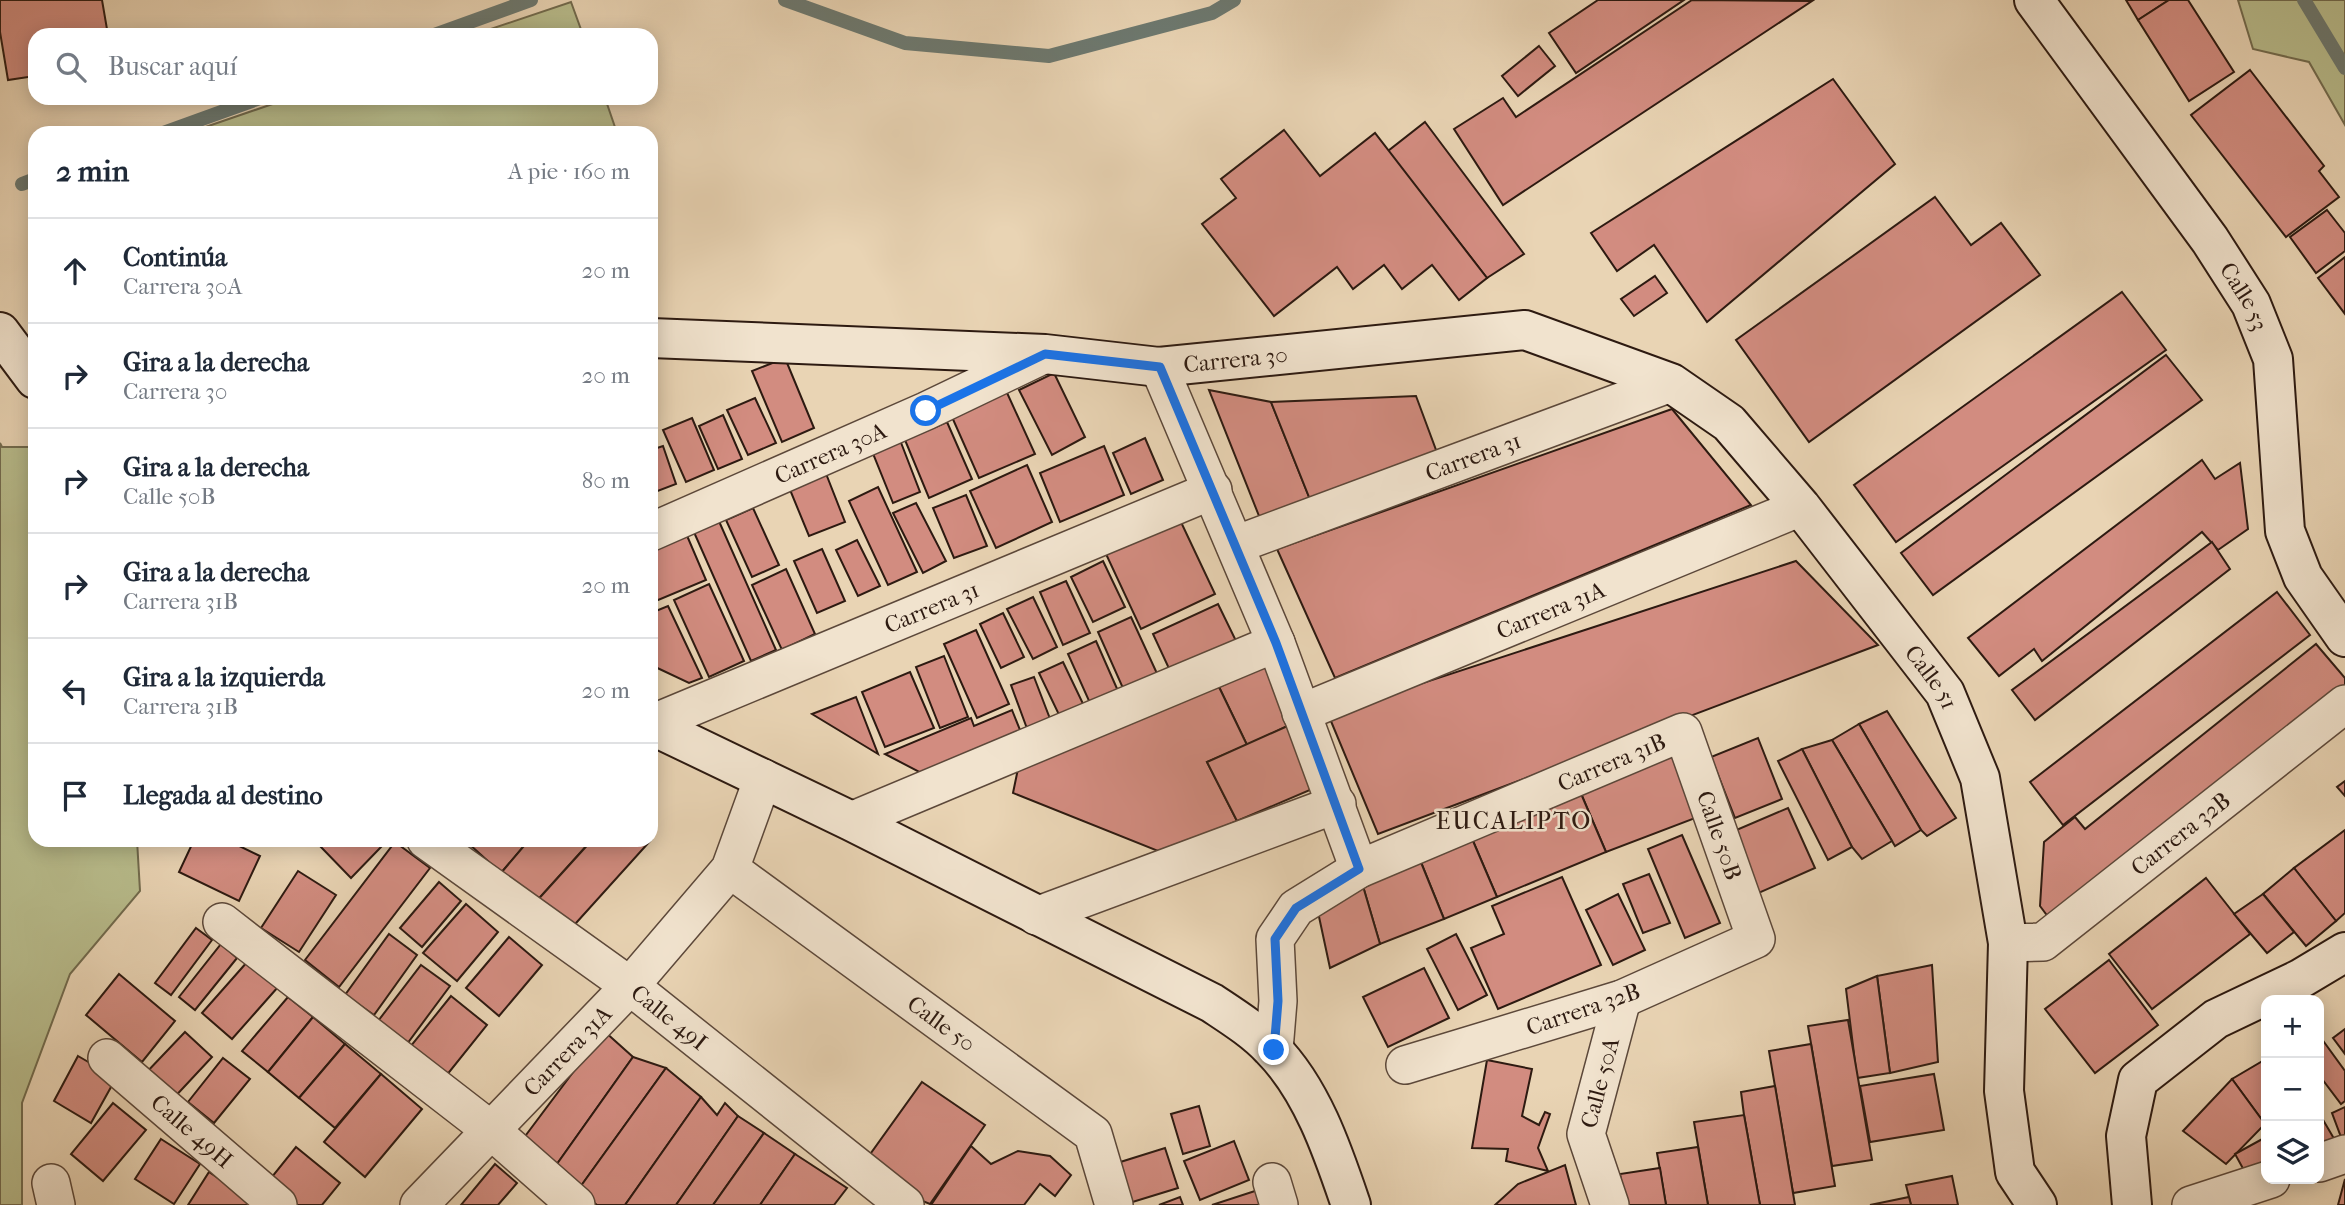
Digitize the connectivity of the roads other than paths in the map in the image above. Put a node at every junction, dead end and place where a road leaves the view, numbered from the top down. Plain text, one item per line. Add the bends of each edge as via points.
1 (2034, 0) edge
2 (1525, 330) joint
3 (0, 332) edge
4 (658, 338) edge
5 (1045, 354) junction
6 (1160, 367) junction
7 (28, 370) edge
8 (1671, 383) junction
9 (1213, 490) junction
10 (1801, 507) junction
11 (658, 529) edge
12 (1235, 545) junction
13 (2345, 637) edge
14 (1276, 643) junction
15 (2345, 704) edge
16 (1301, 713) junction
17 (658, 722) edge
18 (658, 728) edge
19 (1683, 732) joint
20 (763, 778) junction
21 (1338, 804) junction
22 (851, 821) junction
23 (436, 847) edge
24 (730, 869) junction
25 (1359, 869) junction
26 (1036, 915) junction
27 (222, 922) dead end
28 (1756, 939) joint
29 (2008, 943) junction
30 (2345, 952) edge
31 (630, 986) junction
32 (1622, 999) junction
33 (1274, 1050) junction
34 (107, 1058) dead end
35 (1405, 1065) dead end
36 (492, 1131) junction
37 (2345, 1154) edge
38 (2324, 1161) edge
39 (2261, 1182) edge
40 (278, 1205) edge
41 (419, 1205) edge
42 (576, 1205) edge
43 (905, 1205) edge
44 (1114, 1205) edge
45 (1351, 1205) edge
46 (1610, 1205) edge
47 (2037, 1205) edge
48 (2132, 1205) edge
49 (2191, 1205) edge

1 - 13 street, Calle 53 via 2210,240 2251,304 2273,359 2286,531 2304,577
2 - 6 street, Carrera 30
2 - 8 street, Calle 51
3 - 7 street
4 - 5 street, Carrera 30
5 - 6 street, Carrera 30
5 - 11 street, Carrera 30A
6 - 9 street
8 - 10 street, Calle 51 via 1729,424
8 - 12 street, Carrera 31
9 - 12 street
9 - 17 street, Carrera 31
10 - 16 street, Carrera 31A
10 - 29 street, Calle 51 via 1945,693 1980,778
12 - 14 street
14 - 16 street
14 - 22 street
15 - 29 street, Carrera 32B via 2043,942
16 - 21 street
18 - 20 street
19 - 25 street, Carrera 31B
19 - 28 street, Calle 50B
20 - 22 street
20 - 24 street, Carrera 31A
21 - 25 street
21 - 26 street
22 - 26 street
23 - 31 street, Calle 49I
24 - 31 street, Carrera 31A
24 - 44 street, Calle 50 via 1093,1134
25 - 33 street, Carrera 31B via 1296,908 1275,939 1278,1001
26 - 33 street via 1212,1003
27 - 36 street
28 - 32 street, Carrera 32B
29 - 47 street, Calle 51 via 2004,1090 2015,1172
30 - 48 street via 2216,1019 2138,1080 2126,1136
31 - 36 street, Carrera 31A
31 - 43 street, Calle 49I
32 - 35 street, Carrera 32B
32 - 46 street, Calle 50A via 1586,1134
33 - 45 street via 1308,1101
34 - 40 street, Calle 49H
36 - 41 street, Carrera 31A
36 - 42 street
37 - 38 street
39 - 49 street

